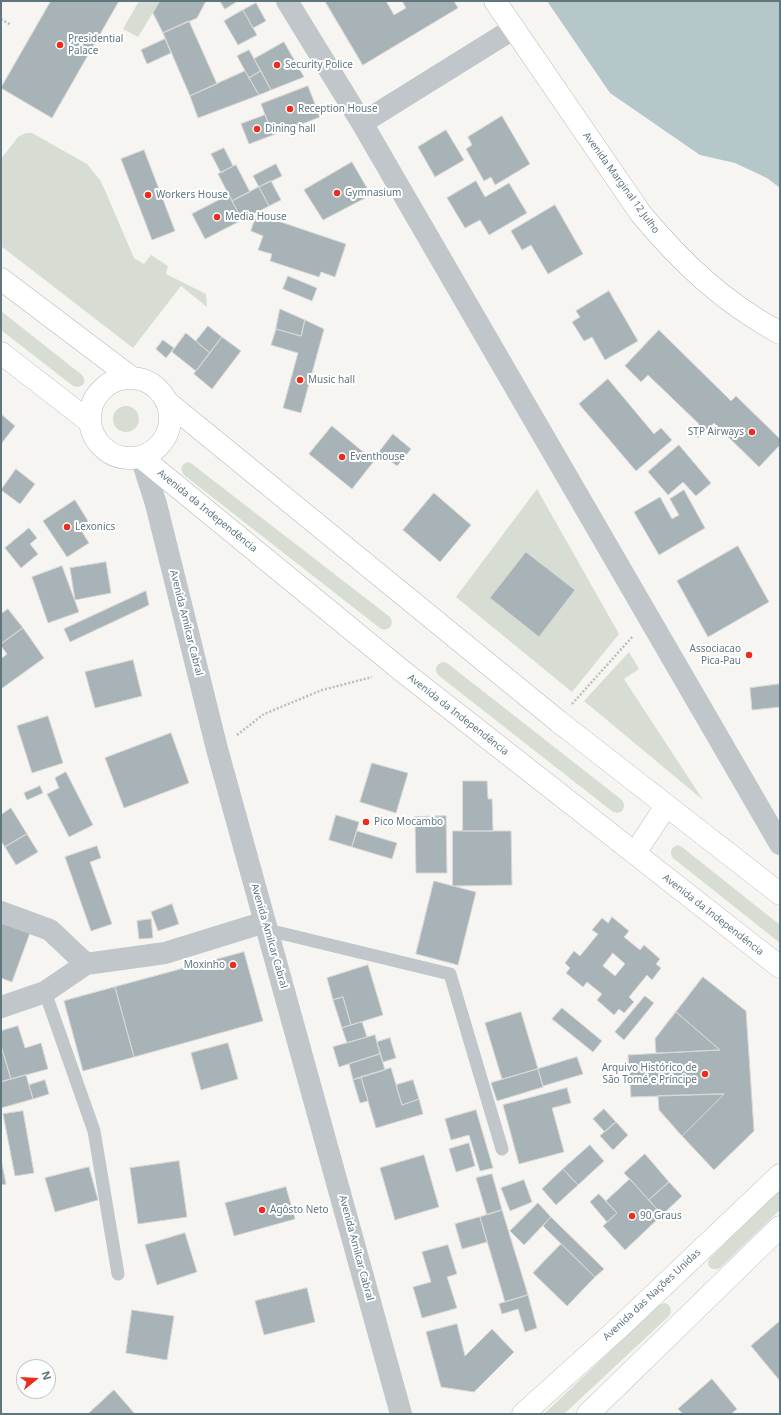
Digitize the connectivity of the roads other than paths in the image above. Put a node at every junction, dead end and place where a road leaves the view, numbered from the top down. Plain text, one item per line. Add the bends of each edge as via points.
1 (287, 1) edge
2 (494, 1) edge
3 (513, 28) junction
4 (362, 123) junction
5 (1, 279) edge
6 (780, 333) edge
7 (1, 353) edge
8 (132, 378) junction
9 (166, 401) junction
10 (90, 422) junction
11 (141, 457) junction
12 (666, 806) junction
13 (780, 844) edge
14 (635, 853) junction
15 (780, 894) edge
16 (1, 912) edge
17 (267, 926) junction
18 (86, 964) junction
19 (780, 967) edge
20 (45, 992) junction
21 (1, 1007) edge
22 (502, 1149) dead end
23 (780, 1175) edge
24 (780, 1227) edge
25 (118, 1274) dead end
26 (401, 1414) edge
27 (523, 1414) edge
28 (588, 1414) edge

1 - 4 street
2 - 3 street, Avenida Marginal 12 Julho
3 - 4 street
3 - 6 street, Avenida Marginal 12 Julho via 641,214 666,244 728,300
4 - 13 street
5 - 8 street
7 - 10 street
8 - 9 street via 152,385
8 - 10 street via 106,386 91,408
9 - 11 street via 170,415 169,428 163,441 154,451
9 - 12 street
10 - 11 street via 94,435 108,451 128,458
11 - 14 street, Avenida da Independência via 401,670
11 - 17 street, Avenida Amilcar Cabral via 158,512 217,749
12 - 14 street
12 - 15 street
14 - 19 street, Avenida da Independência
16 - 18 street via 50,930
17 - 18 street via 164,953
17 - 22 lane via 450,974
17 - 26 street, Avenida Amilcar Cabral
18 - 20 street
20 - 21 street
20 - 25 lane via 94,1131
23 - 27 street, Avenida das Nações Unidas via 623,1324
24 - 28 street

